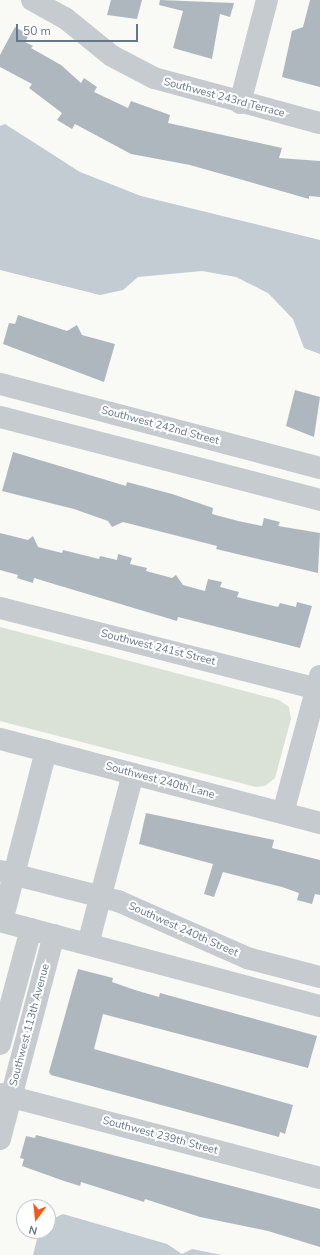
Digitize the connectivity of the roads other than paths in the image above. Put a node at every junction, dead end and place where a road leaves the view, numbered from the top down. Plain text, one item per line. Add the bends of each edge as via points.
1 (32, 0) edge
2 (267, 0) edge
3 (240, 103) junction
4 (320, 123) edge
5 (0, 384) edge
6 (0, 417) edge
7 (320, 468) edge
8 (320, 500) edge
9 (0, 608) edge
10 (318, 683) edge
11 (0, 739) edge
12 (46, 751) junction
13 (133, 774) junction
14 (283, 813) junction
15 (320, 823) edge
16 (7, 872) edge
17 (100, 896) junction
18 (1, 921) edge
19 (31, 929) junction
20 (54, 935) junction
21 (88, 944) junction
22 (320, 977) edge
23 (320, 1006) edge
24 (0, 1044) edge
25 (6, 1096) edge
26 (0, 1139) edge
27 (320, 1178) edge

1 - 3 street, Southwest 243rd Terrace via 65,18 131,67 172,85
2 - 3 street
3 - 4 street, Southwest 243rd Terrace
5 - 7 street, Southwest 242nd Street
6 - 8 street
9 - 10 street, Southwest 241st Street
10 - 14 street
11 - 12 street, Southwest 240th Lane
12 - 13 street, Southwest 240th Lane
12 - 16 street
13 - 14 street, Southwest 240th Lane
13 - 17 street
14 - 15 street, Southwest 240th Lane
16 - 17 street, Southwest 240th Street
16 - 18 street
17 - 21 street
17 - 22 street, Southwest 240th Street via 145,911 246,958
18 - 19 street
19 - 20 street
19 - 24 street
20 - 21 street
20 - 25 street, Southwest 113th Avenue
21 - 23 street
25 - 26 street, Southwest 113th Avenue
25 - 27 street, Southwest 239th Street

